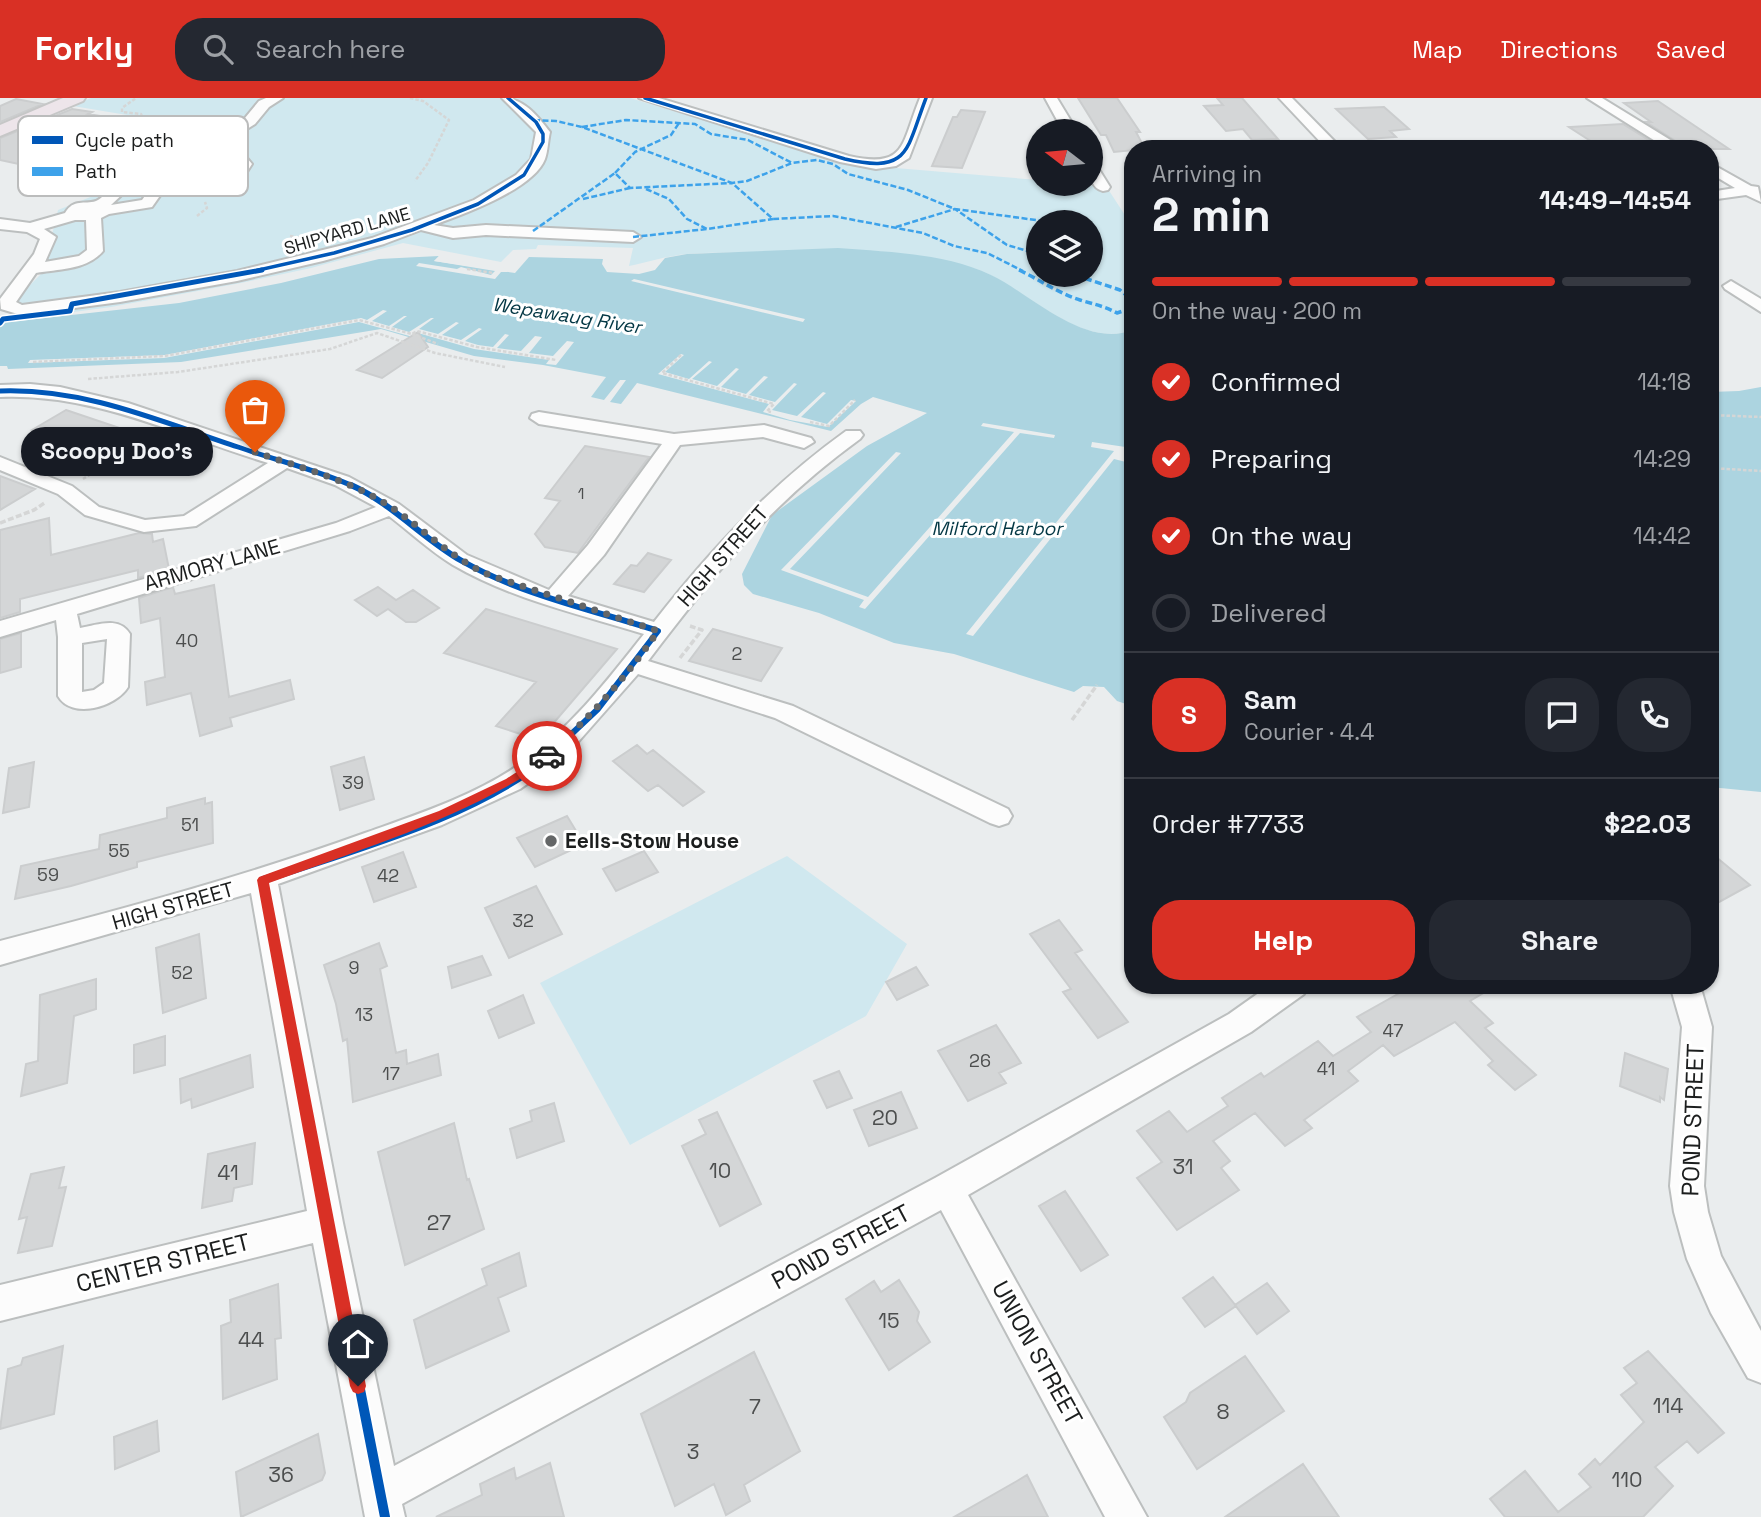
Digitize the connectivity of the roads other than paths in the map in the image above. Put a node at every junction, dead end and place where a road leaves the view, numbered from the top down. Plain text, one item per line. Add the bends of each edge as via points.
1 (76, 98) edge
2 (277, 98) edge
3 (508, 98) edge
4 (645, 98) edge
5 (926, 98) edge
6 (1051, 98) edge
7 (1285, 98) edge
8 (1593, 98) edge
9 (35, 116) edge
10 (1063, 119) edge
11 (18, 123) edge
12 (248, 123) edge
13 (0, 131) edge
14 (1326, 140) edge
15 (1663, 140) edge
16 (1719, 172) edge
17 (1757, 193) edge
18 (1719, 195) edge
19 (115, 196) edge
20 (153, 196) edge
21 (100, 210) junction
22 (0, 224) edge
23 (31, 228) junction
24 (428, 229) dead end
25 (633, 237) dead end
26 (32, 269) junction
27 (1761, 282) edge
28 (1761, 307) edge
29 (0, 391) edge
30 (539, 418) dead end
31 (853, 435) dead end
32 (674, 440) junction
33 (804, 442) dead end
34 (283, 462) junction
35 (0, 463) edge
36 (392, 508) junction
37 (555, 597) junction
38 (65, 609) junction
39 (669, 627) junction
40 (0, 629) edge
41 (70, 636) dead end
42 (635, 665) junction
43 (999, 816) dead end
44 (263, 880) junction
45 (0, 953) edge
46 (1281, 994) edge
47 (1688, 994) edge
48 (947, 1189) junction
49 (326, 1223) junction
50 (0, 1303) edge
51 (1761, 1365) edge
52 (382, 1506) edge
53 (1127, 1517) edge

1 - 9 main road
2 - 12 street via 264,104
3 - 26 street, SHIPYARD LANE via 543,132 538,160 521,178 479,203 378,241 293,264 96,301 11,309 6,305 8,299
4 - 5 street via 845,159 877,164 900,160
6 - 10 street
7 - 14 street
8 - 15 street
11 - 13 main road
16 - 17 street
17 - 18 street
19 - 21 street
20 - 21 street via 147,204
21 - 23 street
21 - 26 street via 94,251 84,260
22 - 23 street
23 - 26 street, SHIPYARD LANE via 45,233 48,242
24 - 25 street via 602,241
27 - 28 street via 1731,286
29 - 34 street via 46,391 90,398
30 - 32 street
31 - 39 street, HIGH STREET via 762,509 716,559
32 - 33 street via 764,431
32 - 37 street via 596,550
34 - 35 street via 189,522 144,526 92,511 65,490
34 - 36 street via 359,489
36 - 37 street via 463,562
36 - 38 street, ARMORY LANE via 343,527
37 - 39 street
38 - 40 street, ARMORY LANE
38 - 41 street
39 - 42 street, HIGH STREET
42 - 43 street via 784,712
42 - 44 street, HIGH STREET via 583,723 525,773 443,814
44 - 45 street, HIGH STREET
44 - 49 street
46 - 48 street, POND STREET via 1240,1023
47 - 51 street, POND STREET via 1697,1027 1687,1186 1690,1210 1704,1264
48 - 52 street, POND STREET
48 - 53 street, UNION STREET
49 - 50 street, CENTER STREET
49 - 52 street

